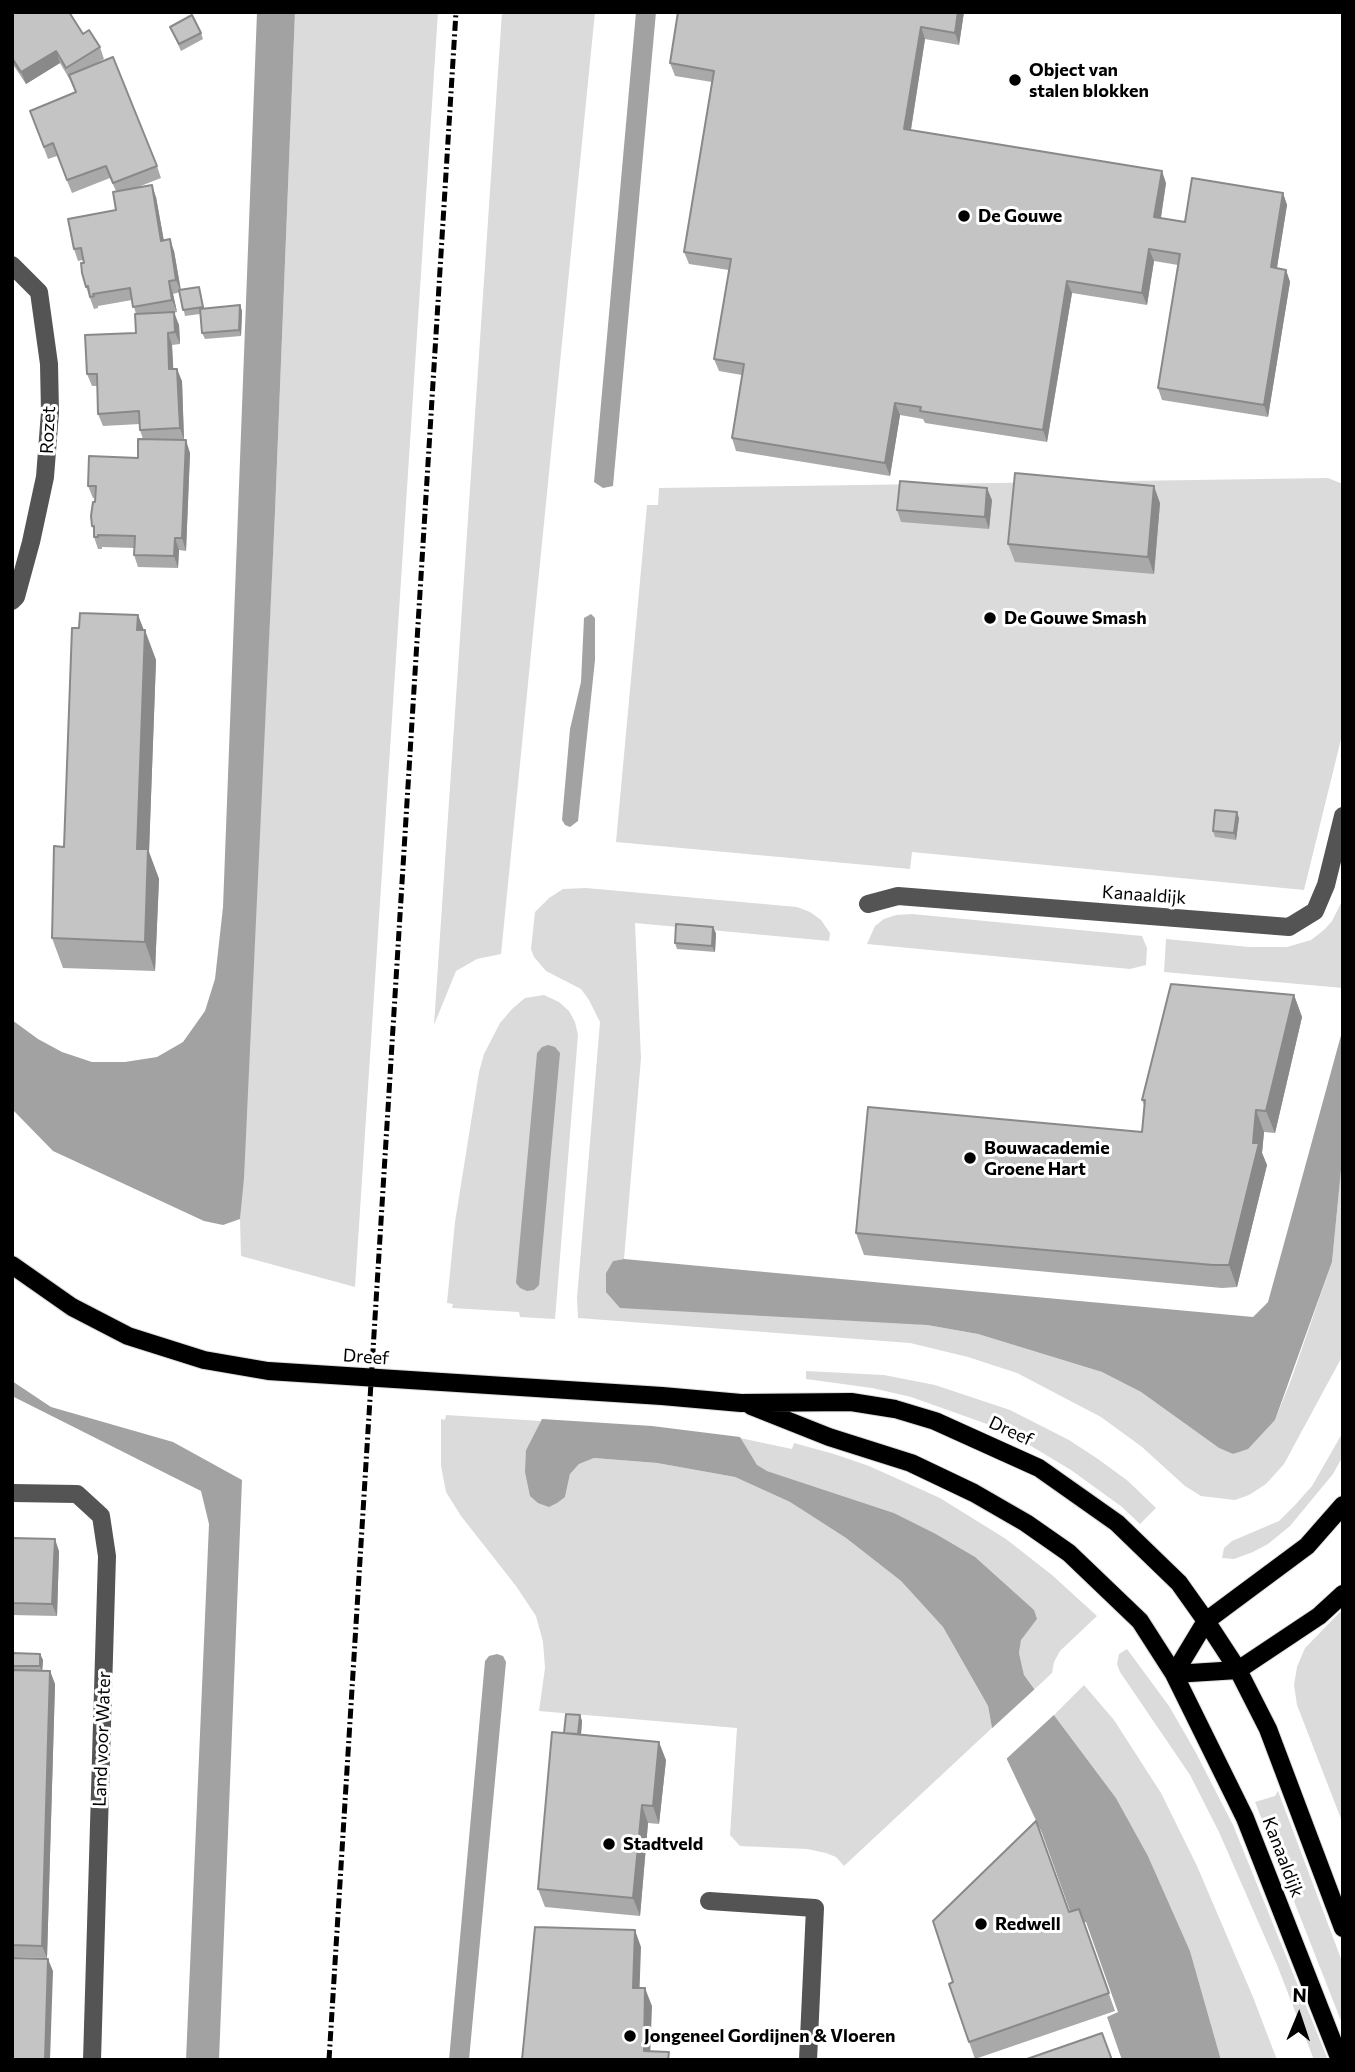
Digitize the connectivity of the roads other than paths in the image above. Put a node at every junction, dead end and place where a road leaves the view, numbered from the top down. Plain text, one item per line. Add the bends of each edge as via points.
1 (12, 265) edge
2 (12, 601) edge
3 (1343, 816) edge
4 (868, 904) dead end
5 (12, 1265) edge
6 (741, 1403) junction
7 (12, 1493) edge
8 (1343, 1505) edge
9 (1343, 1594) edge
10 (1206, 1621) junction
11 (1238, 1670) junction
12 (1174, 1674) junction
13 (709, 1900) dead end
14 (1343, 1928) edge
15 (92, 2060) edge
16 (808, 2060) edge
17 (1340, 2060) edge

1 - 2 street, Rozet via 39,292 50,412 45,477
3 - 4 street, Kanaaldijk via 1315,911 1289,927 898,896
5 - 6 main road, Dreef via 72,1307 128,1336 204,1360 268,1371
6 - 10 main road, Dreef via 851,1402 895,1409 988,1443 1039,1468 1117,1523 1179,1583
6 - 12 main road, Dreef via 911,1463 1026,1523 1069,1553 1140,1621
7 - 15 street, Land voor Water via 77,1494 101,1516 107,1556
8 - 10 main road via 1307,1546
9 - 11 main road via 1320,1616
10 - 11 main road, Kanaaldijk
10 - 12 main road
11 - 12 main road
11 - 14 main road, Kanaaldijk via 1268,1729
12 - 17 main road, Kanaaldijk via 1245,1818
13 - 16 street via 815,1908

